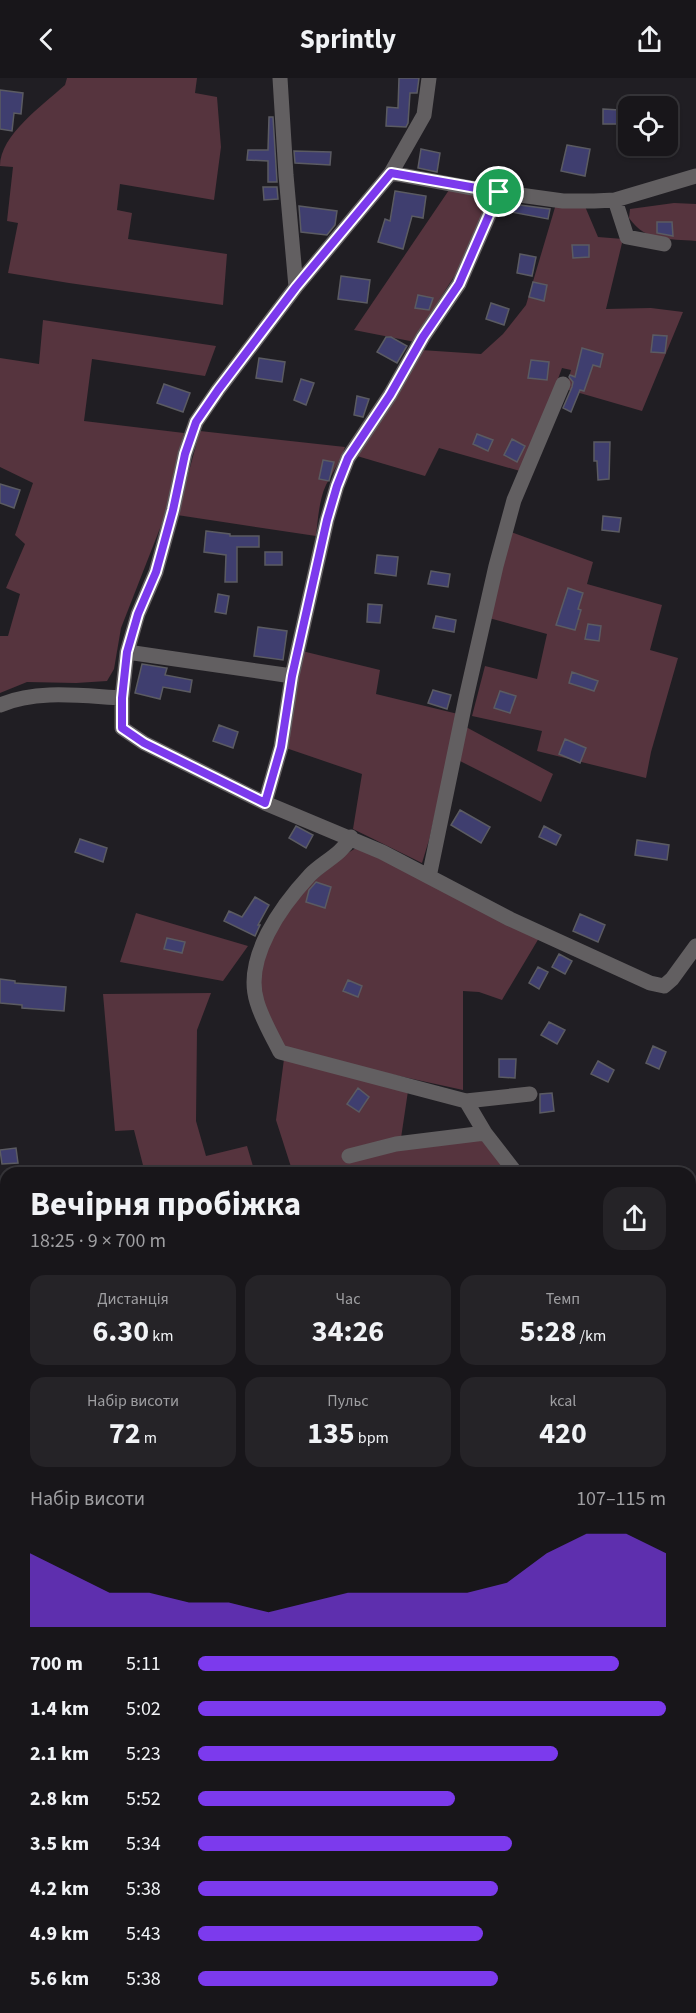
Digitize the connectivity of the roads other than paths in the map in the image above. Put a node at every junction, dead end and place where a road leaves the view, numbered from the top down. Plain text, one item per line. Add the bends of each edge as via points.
1 (280, 78) edge
2 (429, 78) edge
3 (391, 173) junction
4 (696, 176) edge
5 (499, 192) junction
6 (615, 200) junction
7 (664, 244) dead end
8 (296, 287) junction
9 (562, 384) dead end
10 (127, 652) junction
11 (292, 676) junction
12 (122, 698) junction
13 (0, 705) edge
14 (265, 803) junction
15 (351, 837) junction
16 (429, 877) junction
17 (696, 946) edge
18 (530, 1094) dead end
19 (466, 1101) junction
20 (485, 1133) junction
21 (349, 1156) dead end
22 (511, 1167) edge

1 - 8 street
2 - 3 street via 424,115
3 - 5 street
3 - 8 street
4 - 6 street
5 - 6 street via 563,201
5 - 11 street via 459,284 348,458 327,520
6 - 7 street via 627,237
8 - 10 street via 196,422 156,572
9 - 16 street via 514,500 496,566
10 - 11 street
10 - 12 street
11 - 14 street via 281,747
12 - 13 street via 60,696 14,699
12 - 14 street via 122,728 144,743
14 - 15 street
15 - 16 street
15 - 19 street via 345,848 313,872 290,898 266,936 253,971 256,1000 280,1052
16 - 17 street via 519,924 650,983 664,986
18 - 19 street
19 - 20 street
20 - 21 street via 396,1144
20 - 22 street

